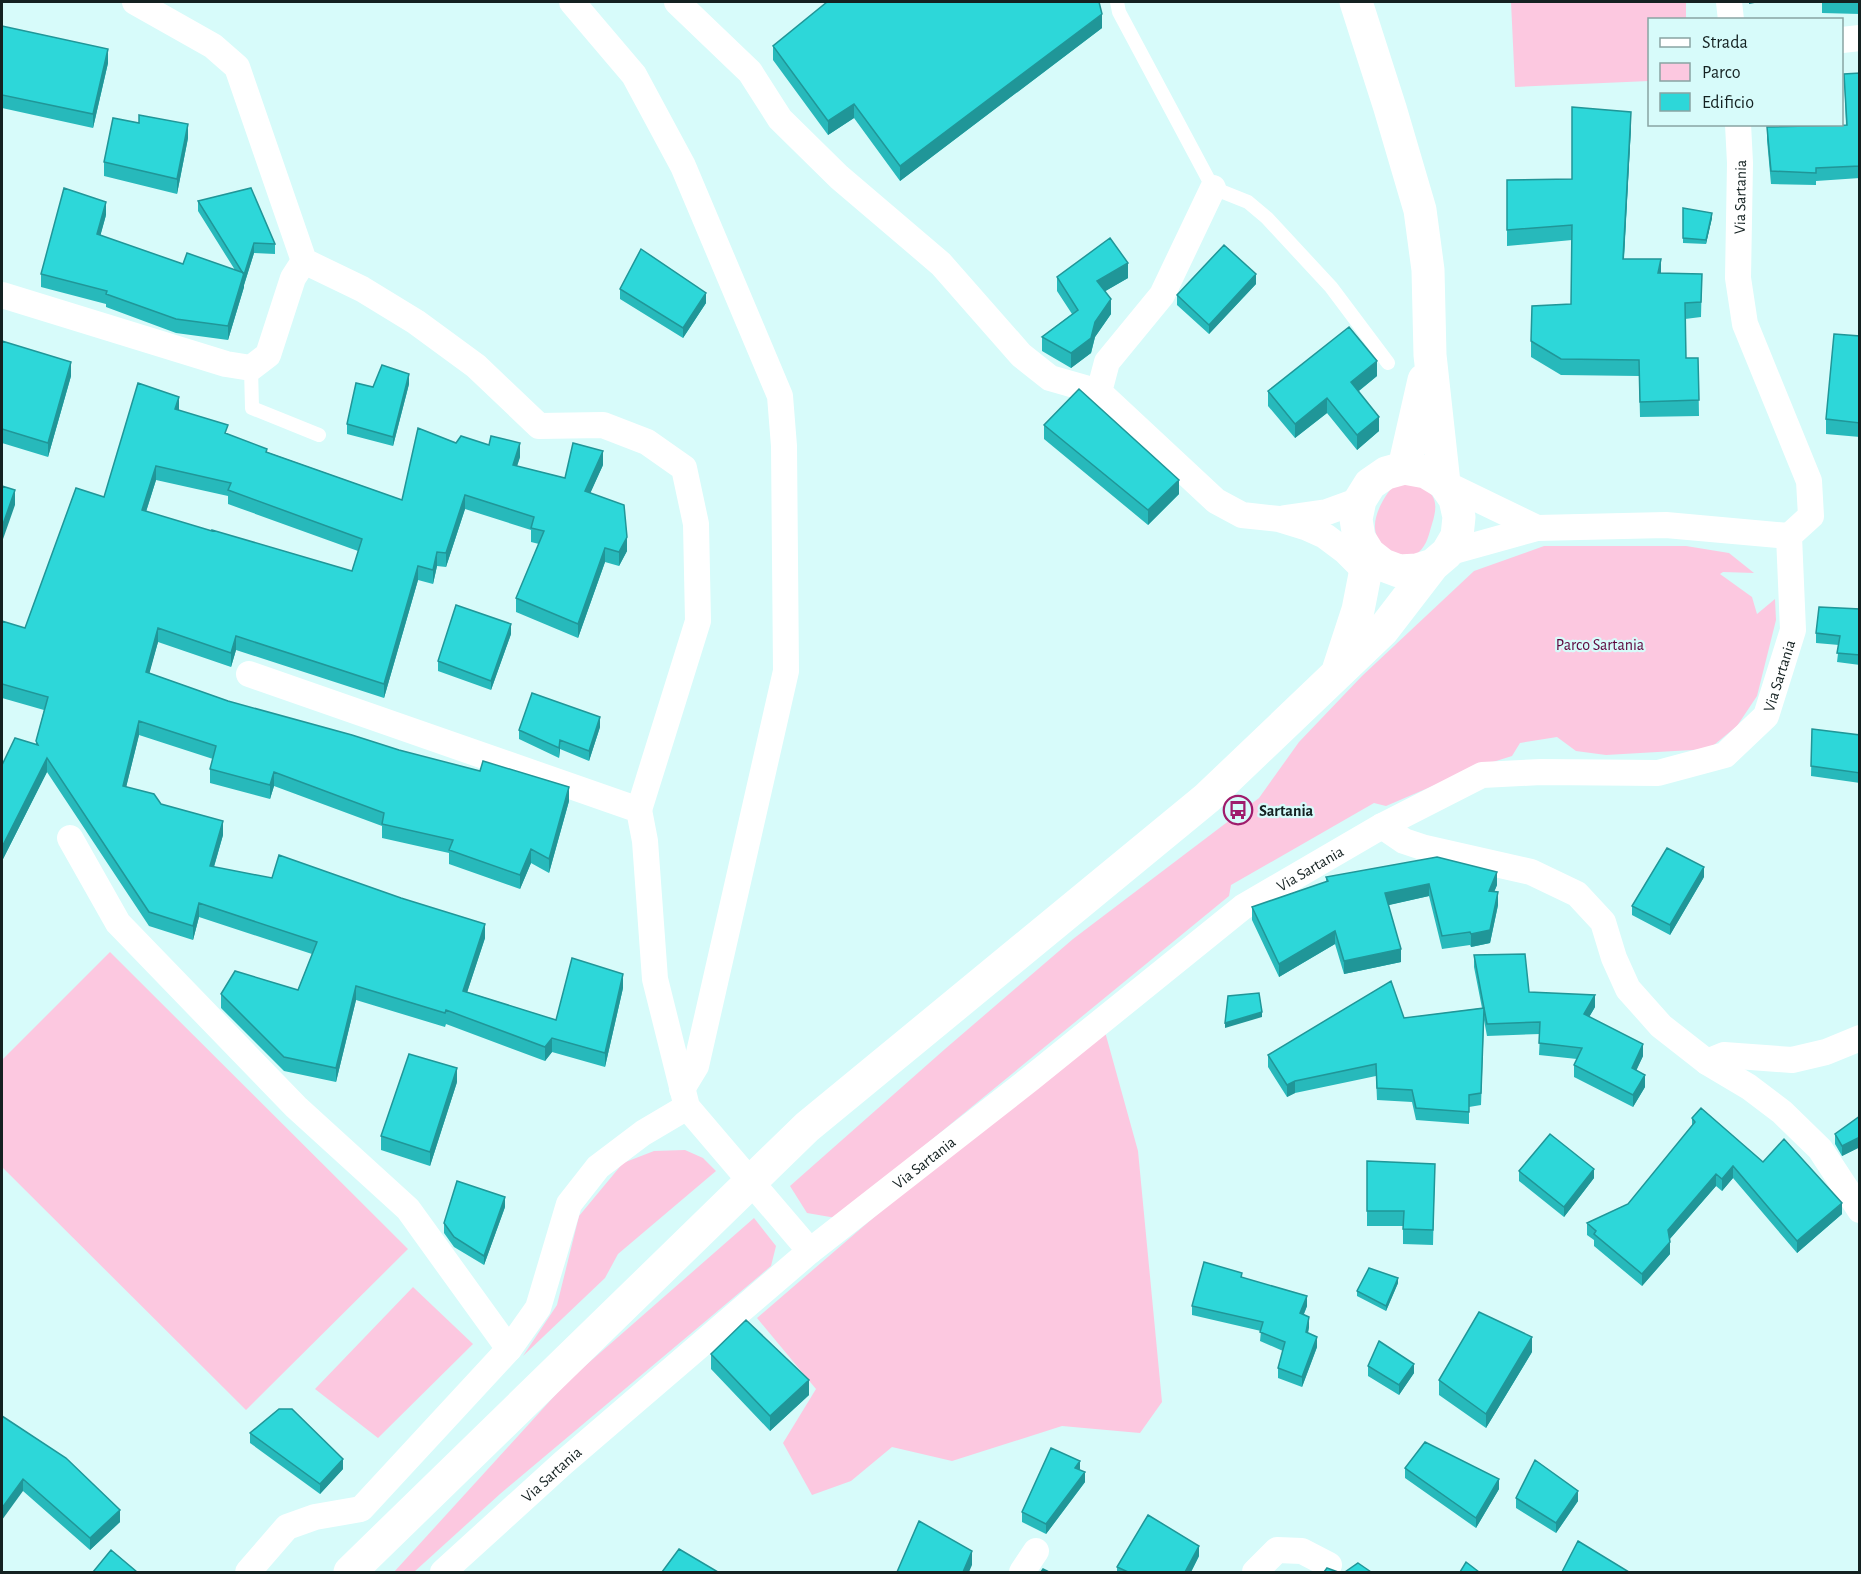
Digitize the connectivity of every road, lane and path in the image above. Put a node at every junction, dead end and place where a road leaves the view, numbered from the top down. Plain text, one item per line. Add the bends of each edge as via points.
1 (135, 2) edge
2 (572, 2) edge
3 (676, 2) edge
4 (1117, 2) edge
5 (1356, 2) edge
6 (1729, 2) edge
7 (1731, 18) edge
8 (1860, 38) edge
9 (1843, 40) edge
10 (1738, 126) edge
11 (1213, 188) junction
12 (304, 261) junction
13 (2, 295) edge
14 (1430, 355) junction
15 (1388, 363) dead end
16 (251, 368) junction
17 (1099, 392) junction
18 (319, 435) dead end
19 (1404, 468) junction
20 (1444, 483) junction
21 (1360, 500) junction
22 (1279, 519) junction
23 (1537, 528) junction
24 (1789, 536) junction
25 (1440, 559) junction
26 (1367, 563) junction
27 (249, 674) dead end
28 (1338, 674) junction
29 (639, 810) junction
30 (1382, 825) junction
31 (70, 838) dead end
32 (1860, 1038) edge
33 (1707, 1062) junction
34 (685, 1098) junction
35 (1860, 1210) edge
36 (810, 1251) junction
37 (509, 1349) junction
38 (1036, 1551) dead end
39 (1329, 1565) dead end
40 (248, 1572) edge
41 (350, 1572) edge
42 (443, 1572) edge
43 (1022, 1572) edge
44 (1255, 1572) edge

1 - 12 street via 213,46 237,67
2 - 34 street via 634,75 683,166 780,396 786,671 696,1066
3 - 17 street via 750,72 780,119 839,177 940,264 1021,355 1050,378
4 - 11 lane
5 - 14 street via 1420,210 1428,270
6 - 7 street
8 - 9 street
10 - 24 street, Via Sartania via 1738,278 1745,324 1809,481 1811,516
11 - 15 lane via 1248,202 1267,218 1331,287
11 - 17 street via 1162,295 1107,362
12 - 16 street via 293,278 268,355
12 - 29 street via 362,289 416,322 476,366 539,426 603,425 647,441 684,468 696,524 699,621
13 - 16 street via 226,364
14 - 19 street
14 - 20 street
16 - 18 lane via 252,408
17 - 22 street via 1216,501 1242,514
19 - 20 street via 1426,472
19 - 21 street via 1386,473 1370,484
20 - 23 street
20 - 25 street via 1455,499 1459,517 1457,536
21 - 22 street via 1320,514
21 - 26 street via 1356,519
22 - 26 street via 1325,536
23 - 24 street via 1666,525
23 - 25 street
24 - 30 street, Via Sartania via 1793,630 1766,716 1725,755 1658,773 1482,775
25 - 26 street via 1417,570 1399,571
25 - 28 street via 1383,630
26 - 28 street via 1358,610
27 - 29 street
28 - 41 street via 1207,798 807,1127
29 - 34 street via 645,841 655,979
30 - 33 street via 1425,848 1531,873 1577,894 1603,922 1628,989 1661,1026
30 - 36 street, Via Sartania via 1243,907
31 - 37 street via 118,923 296,1107 408,1209
32 - 33 street via 1792,1060 1724,1055
33 - 35 street via 1782,1112 1820,1149
34 - 36 street via 712,1138
34 - 37 street via 598,1167 569,1204 538,1308
36 - 42 street, Via Sartania via 563,1463
37 - 40 street via 362,1509 315,1517 287,1527
38 - 43 street
39 - 44 street via 1302,1551 1277,1550

